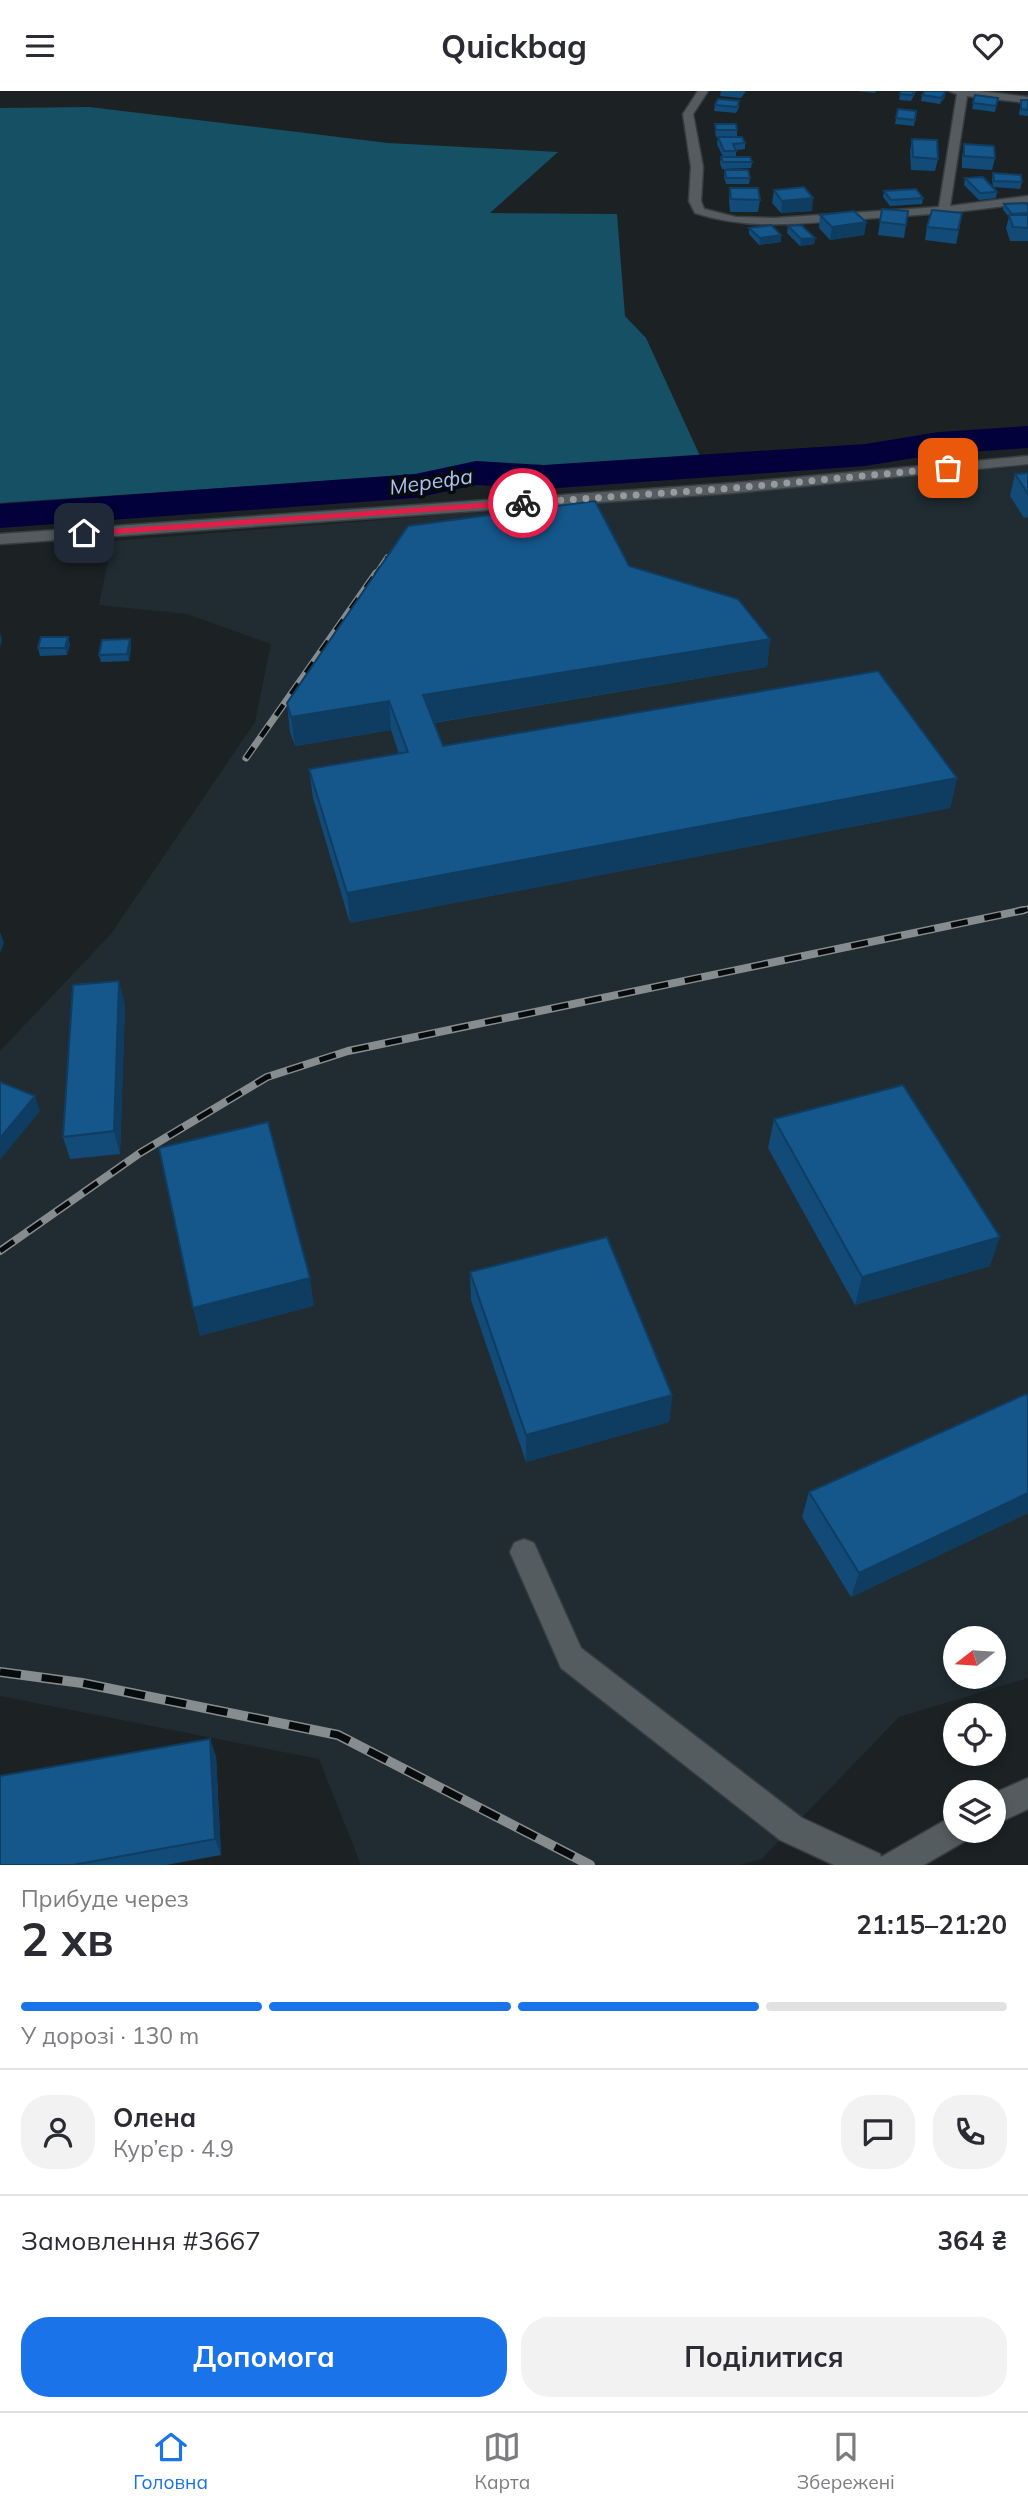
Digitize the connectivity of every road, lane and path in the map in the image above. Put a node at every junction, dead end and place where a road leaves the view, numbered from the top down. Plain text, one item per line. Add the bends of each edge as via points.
1 (703, 91) edge
2 (960, 91) edge
3 (1028, 100) edge
4 (1028, 199) edge
5 (944, 210) junction
6 (1028, 460) edge
7 (0, 539) edge
8 (524, 1552) dead end
9 (1028, 1793) edge
10 (1006, 1803) edge
11 (943, 1837) edge
12 (869, 1865) edge
13 (894, 1865) edge

1 - 5 street via 688,114 699,211 745,222
2 - 3 street
2 - 5 street
4 - 5 street
6 - 7 street via 720,489
8 - 12 street via 571,1658 791,1829
9 - 10 street
11 - 13 street

